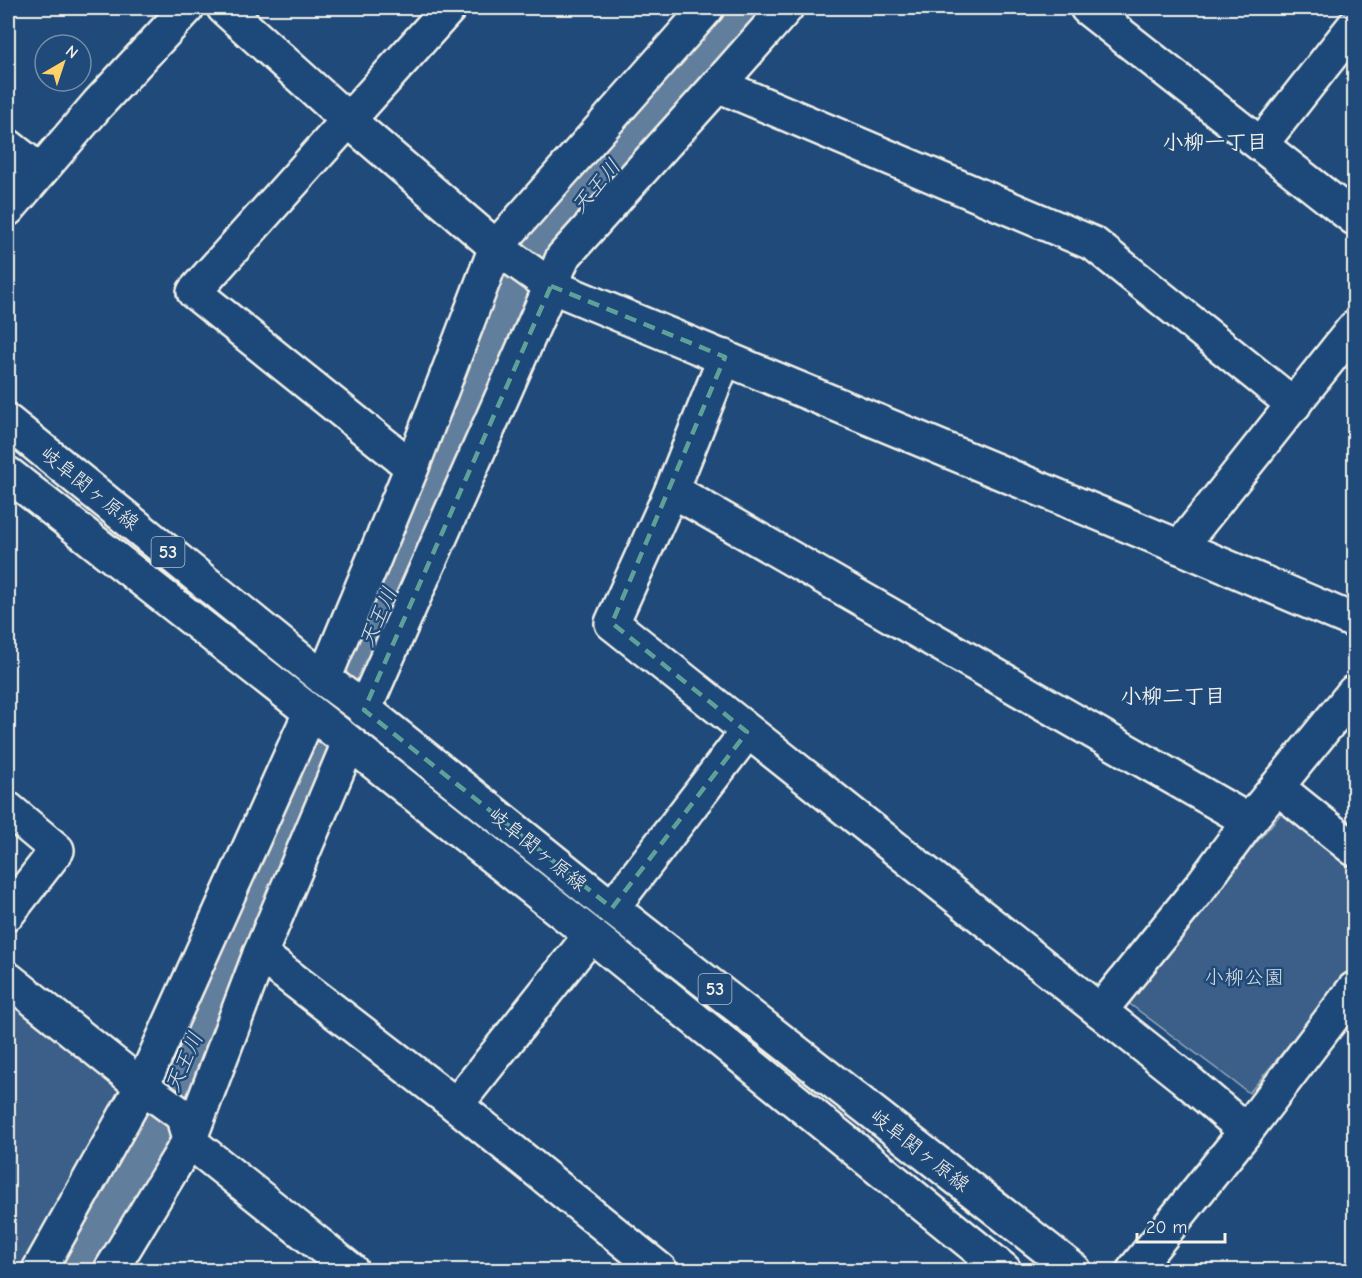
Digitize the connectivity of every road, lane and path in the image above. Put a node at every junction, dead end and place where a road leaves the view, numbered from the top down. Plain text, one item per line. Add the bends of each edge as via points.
1 (187, 8) edge
2 (224, 8) edge
3 (449, 8) edge
4 (707, 8) edge
5 (786, 8) edge
6 (1087, 8) edge
7 (1354, 26) edge
8 (718, 85) junction
9 (348, 120) junction
10 (1261, 144) junction
11 (8, 146) edge
12 (40, 171) junction
13 (8, 209) edge
14 (1354, 218) edge
15 (496, 247) junction
16 (551, 286) junction
17 (1354, 328) edge
18 (725, 357) junction
19 (1294, 405) junction
20 (8, 422) edge
21 (412, 467) junction
22 (8, 474) edge
23 (672, 490) junction
24 (1180, 547) junction
25 (1354, 621) edge
26 (326, 680) junction
27 (1354, 692) edge
28 (361, 707) junction
29 (313, 715) junction
30 (747, 732) junction
31 (345, 740) junction
32 (1277, 787) junction
33 (8, 809) edge
34 (1249, 821) junction
35 (1354, 849) edge
36 (612, 908) junction
37 (8, 913) edge
38 (591, 936) junction
39 (260, 954) junction
40 (8, 979) edge
41 (1354, 989) edge
42 (1100, 1011) junction
43 (142, 1086) junction
44 (456, 1105) junction
45 (1246, 1131) junction
46 (189, 1141) junction
47 (39, 1270) edge
48 (111, 1270) edge
49 (351, 1270) edge
50 (660, 1270) edge
51 (1004, 1270) edge
52 (1074, 1270) edge
53 (1134, 1270) edge

1 - 12 street
2 - 9 street
3 - 9 street
4 - 15 street
5 - 8 street
6 - 10 street
7 - 10 street
8 - 16 street via 563,257
8 - 19 street via 1094,244
9 - 15 street
9 - 21 street via 194,292
10 - 14 street
11 - 12 street
12 - 13 street
15 - 16 street
15 - 21 street
16 - 18 street
16 - 28 street
17 - 19 street
18 - 23 street
18 - 24 street
19 - 24 street
20 - 26 street, 岐阜関ヶ原線 / 53
21 - 26 street
22 - 29 street, 岐阜関ヶ原線 / 53
23 - 30 street via 612,623
23 - 34 street
24 - 25 street
26 - 28 street, 岐阜関ヶ原線 / 53
27 - 32 street
28 - 36 street, 岐阜関ヶ原線 / 53
29 - 31 street, 岐阜関ヶ原線 / 53
29 - 43 street
30 - 36 street
30 - 42 street
31 - 38 street, 岐阜関ヶ原線 / 53
31 - 39 street
32 - 34 street
32 - 35 street
33 - 37 street via 57,850
34 - 42 street
36 - 52 street, 岐阜関ヶ原線 / 53
38 - 44 street
38 - 51 street, 岐阜関ヶ原線 / 53
39 - 44 street
39 - 46 street
40 - 43 street
41 - 45 street
42 - 45 street
43 - 46 street via 183,1116
43 - 47 street
44 - 50 street
45 - 53 street
46 - 48 street
46 - 49 street

